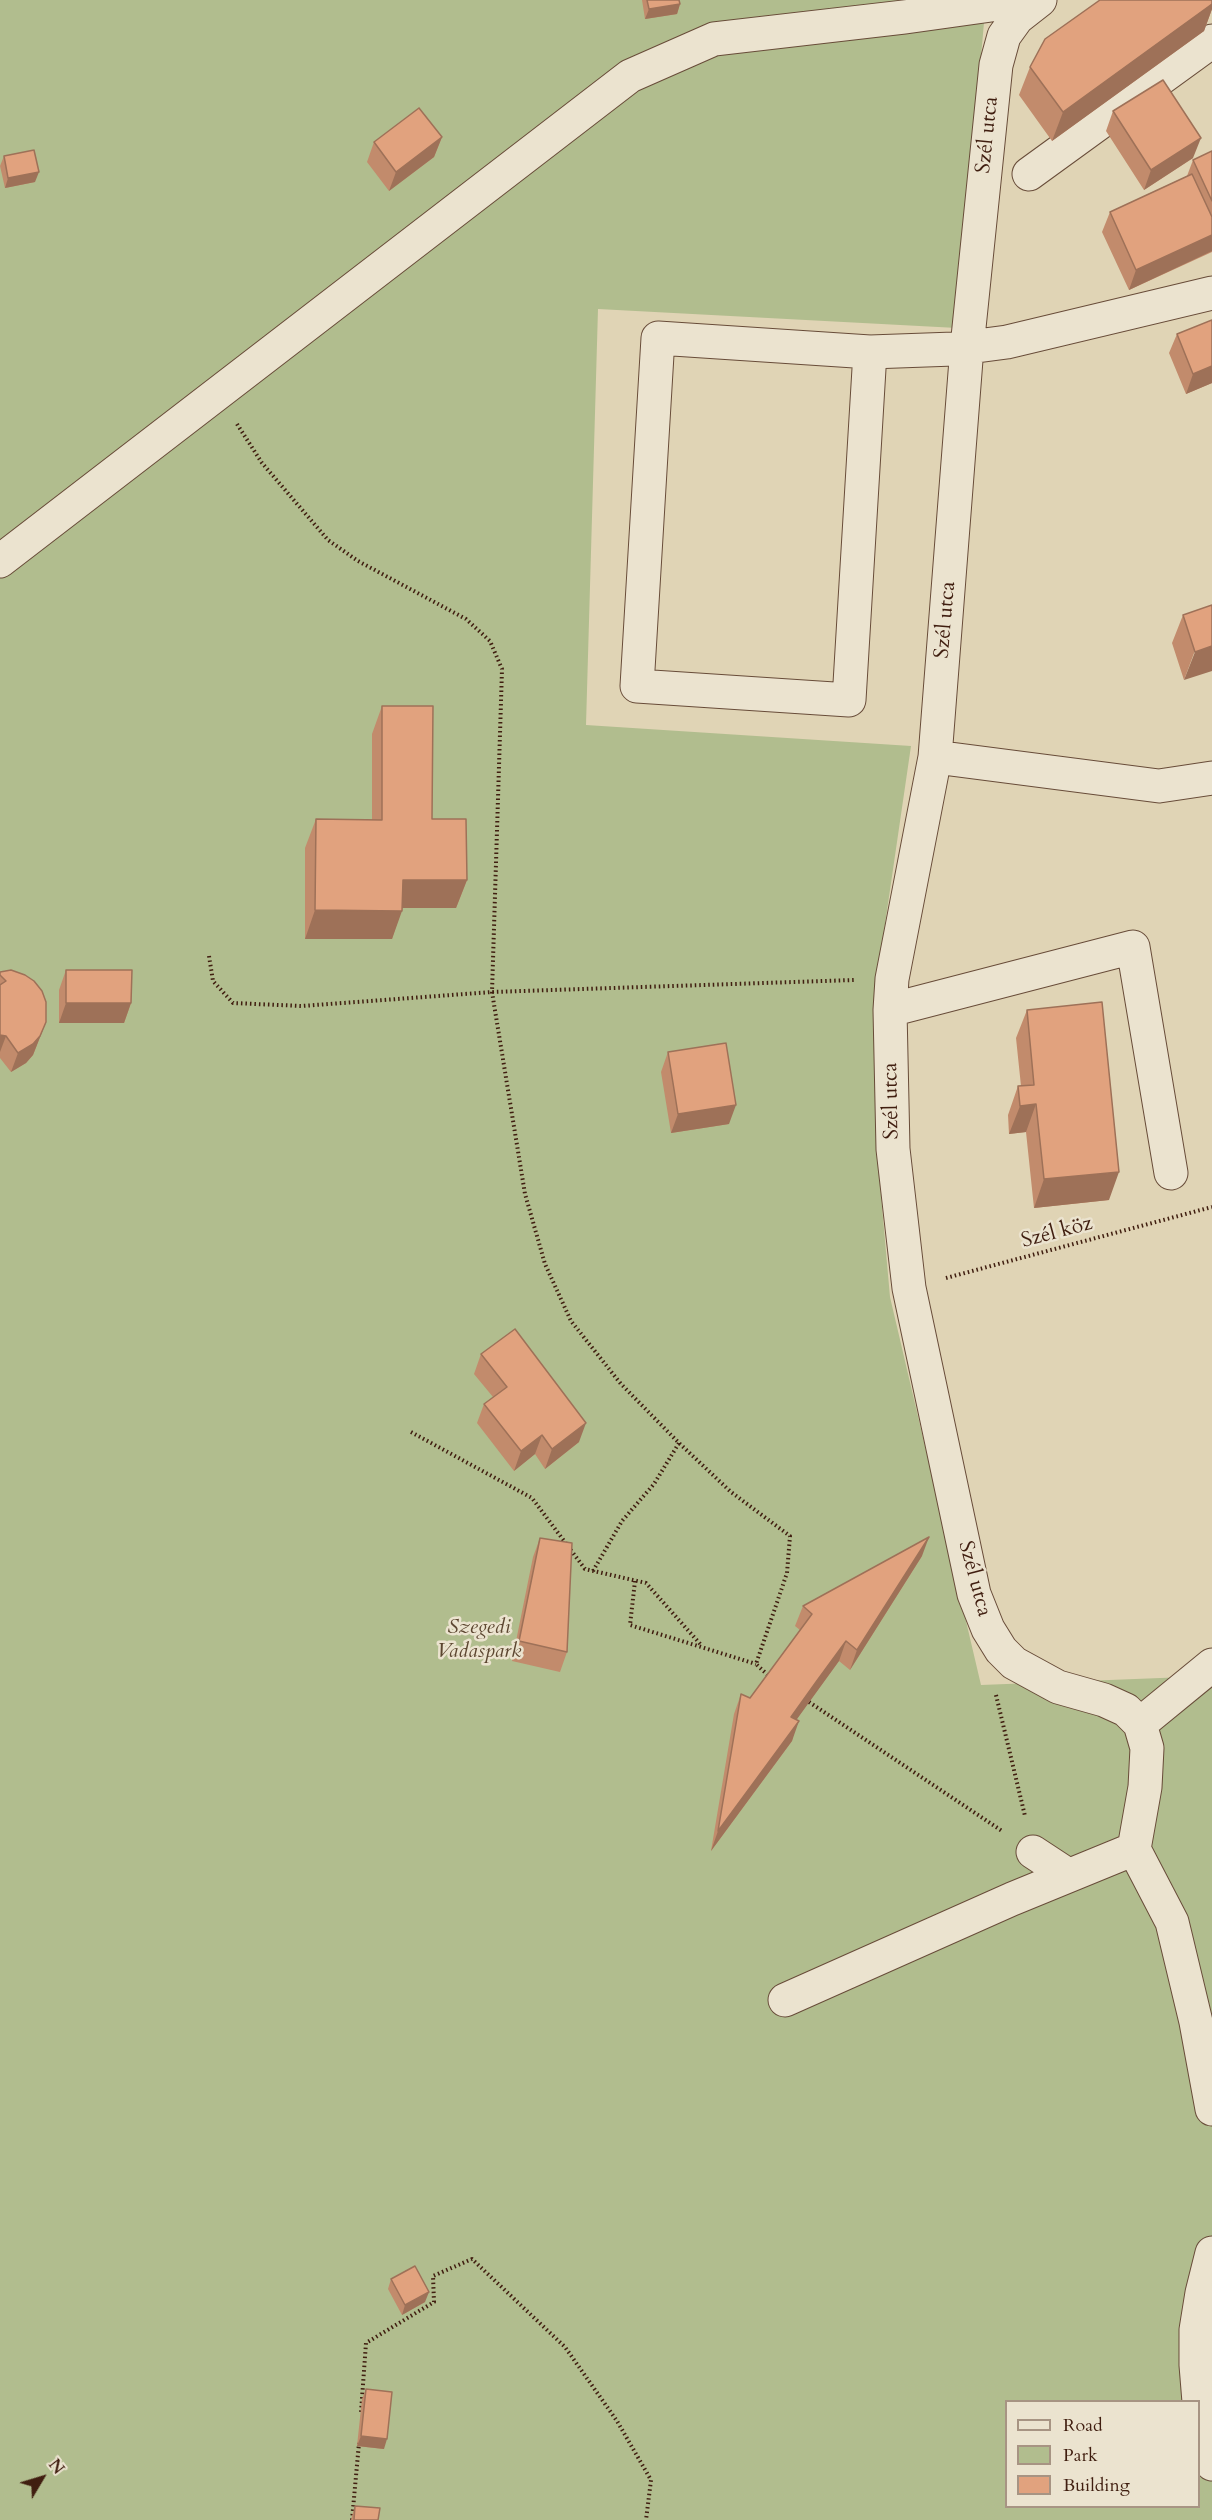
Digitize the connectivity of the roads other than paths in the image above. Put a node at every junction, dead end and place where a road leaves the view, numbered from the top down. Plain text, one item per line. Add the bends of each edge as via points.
1 (1027, 0) edge
2 (1040, 0) edge
3 (1212, 41) edge
4 (1029, 174) dead end
5 (1212, 293) edge
6 (967, 347) junction
7 (870, 352) junction
8 (0, 561) edge
9 (935, 757) junction
10 (1212, 778) edge
11 (891, 994) junction
12 (1171, 1173) dead end
13 (1212, 1665) edge
14 (1140, 1724) junction
15 (1134, 1849) junction
16 (1034, 1852) road end
17 (1068, 1875) junction
18 (785, 2000) dead end
19 (1212, 2109) edge
20 (1212, 2253) edge
21 (1199, 2400) edge
22 (1200, 2407) edge
23 (1212, 2464) edge

1 - 8 street via 714,39 630,76
2 - 6 street, Szél utca via 1017,18 1004,36 996,65
3 - 4 street
5 - 6 street via 1006,342
6 - 7 street
6 - 9 street, Szél utca
7 - 7 street via 658,338 637,686 849,700
9 - 10 street via 1159,786
9 - 11 street, Szél utca
11 - 12 street via 1133,947
11 - 14 street, Szél utca via 893,1149 909,1288 974,1594 988,1629 1014,1664 1058,1688 1112,1703
13 - 14 street
14 - 15 street via 1147,1748
15 - 17 street
15 - 19 street via 1172,1922
16 - 17 street
17 - 18 street
20 - 21 street via 1196,2330
22 - 23 street

